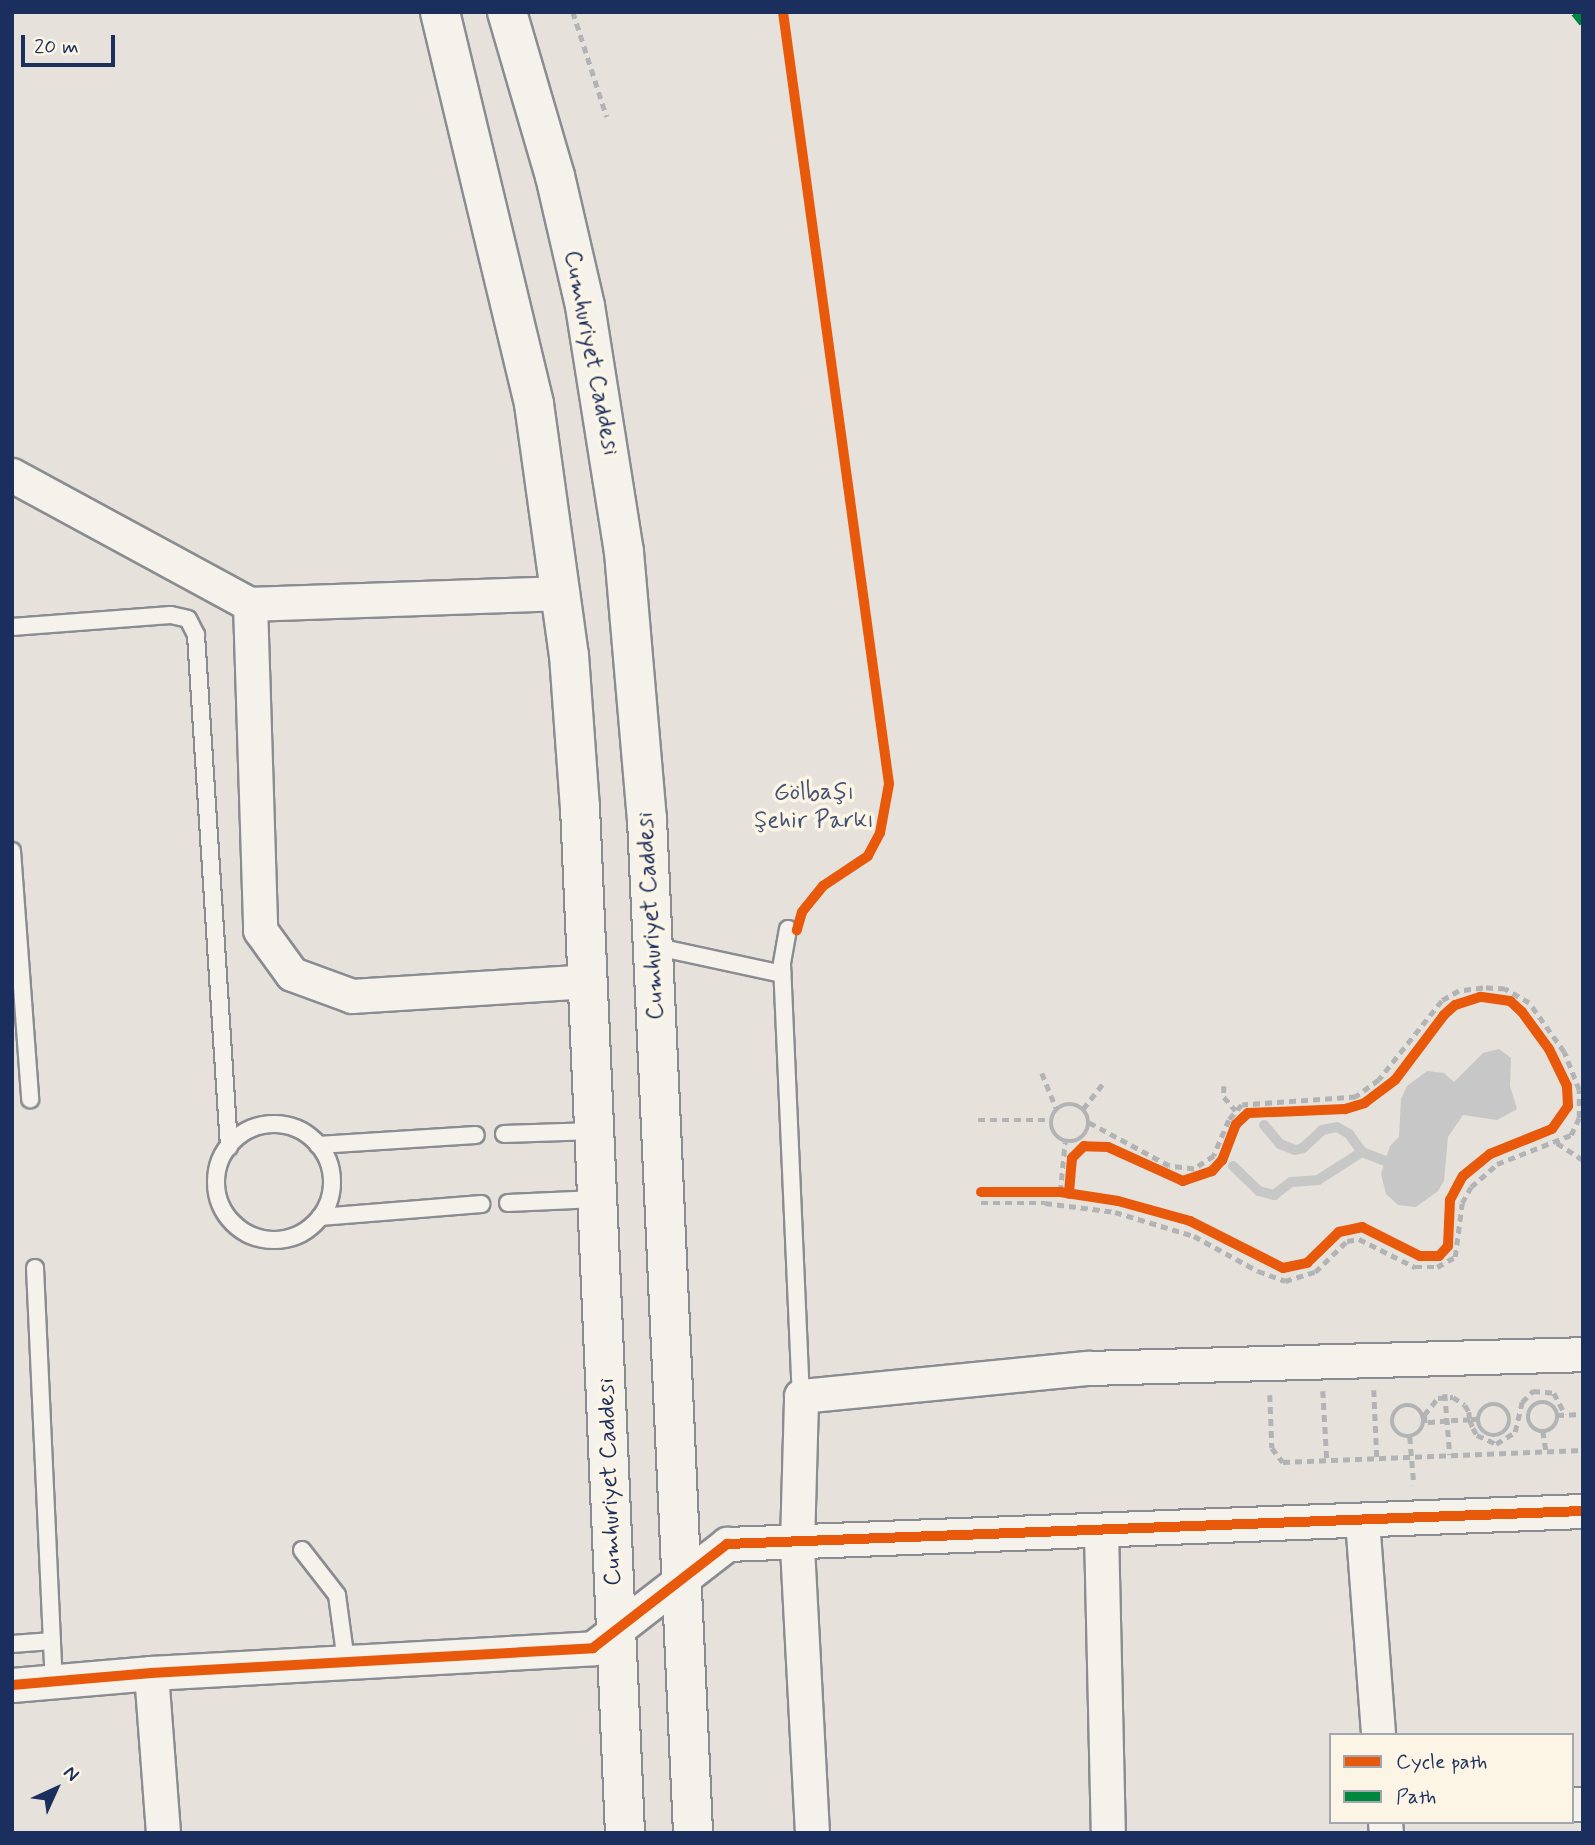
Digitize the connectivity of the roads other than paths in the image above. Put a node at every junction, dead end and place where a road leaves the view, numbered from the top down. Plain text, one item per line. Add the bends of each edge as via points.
1 (440, 12) edge
2 (507, 12) edge
3 (12, 475) edge
4 (562, 593) junction
5 (250, 604) junction
6 (12, 627) edge
7 (12, 851) edge
8 (788, 929) dead end
9 (653, 946) junction
10 (782, 974) junction
11 (588, 981) junction
12 (30, 1099) dead end
13 (595, 1131) junction
14 (504, 1134) dead end
15 (476, 1135) dead end
16 (318, 1145) junction
17 (229, 1147) junction
18 (597, 1199) junction
19 (508, 1203) dead end
20 (481, 1205) dead end
21 (320, 1217) junction
22 (35, 1268) dead end
23 (1583, 1354) edge
24 (801, 1396) junction
25 (1583, 1511) edge
26 (1362, 1520) junction
27 (1101, 1531) junction
28 (797, 1543) junction
29 (302, 1550) dead end
30 (682, 1579) junction
31 (617, 1634) junction
32 (52, 1641) junction
33 (12, 1644) edge
34 (346, 1662) junction
35 (151, 1673) junction
36 (54, 1681) junction
37 (12, 1685) edge
38 (1378, 1733) edge
39 (163, 1833) edge
40 (625, 1833) edge
41 (693, 1833) edge
42 (812, 1833) edge
43 (1108, 1833) edge

1 - 4 main road, Cumhuriyet Caddesi via 534,404
2 - 9 main road, Cumhuriyet Caddesi via 555,176 609,436 637,675
3 - 5 street
4 - 5 street via 470,586
4 - 11 main road, Cumhuriyet Caddesi via 580,807
5 - 11 street via 260,930 292,974 352,996
6 - 17 lane via 171,614 188,620 196,635
7 - 12 lane
8 - 10 lane
9 - 10 lane
9 - 30 main road, Cumhuriyet Caddesi
10 - 24 lane
11 - 13 main road, Cumhuriyet Caddesi
13 - 14 lane
13 - 18 main road, Cumhuriyet Caddesi
15 - 16 lane
16 - 17 lane via 306,1133 273,1124 241,1135
16 - 21 lane via 332,1181
17 - 21 lane via 216,1181 222,1205 235,1225 256,1237 280,1240 304,1232
18 - 19 lane
18 - 31 main road, Cumhuriyet Caddesi
20 - 21 lane
22 - 32 lane
23 - 24 street via 1088,1368
24 - 28 street
25 - 26 street
26 - 27 street
26 - 38 street
27 - 28 street
27 - 43 street
28 - 30 street via 727,1544
28 - 42 street
29 - 34 lane via 337,1595
30 - 31 street
30 - 41 main road, Cumhuriyet Caddesi
31 - 34 street via 593,1648
31 - 40 main road, Cumhuriyet Caddesi
32 - 33 lane
32 - 36 lane
34 - 35 street
35 - 36 street
35 - 39 street
36 - 37 street

